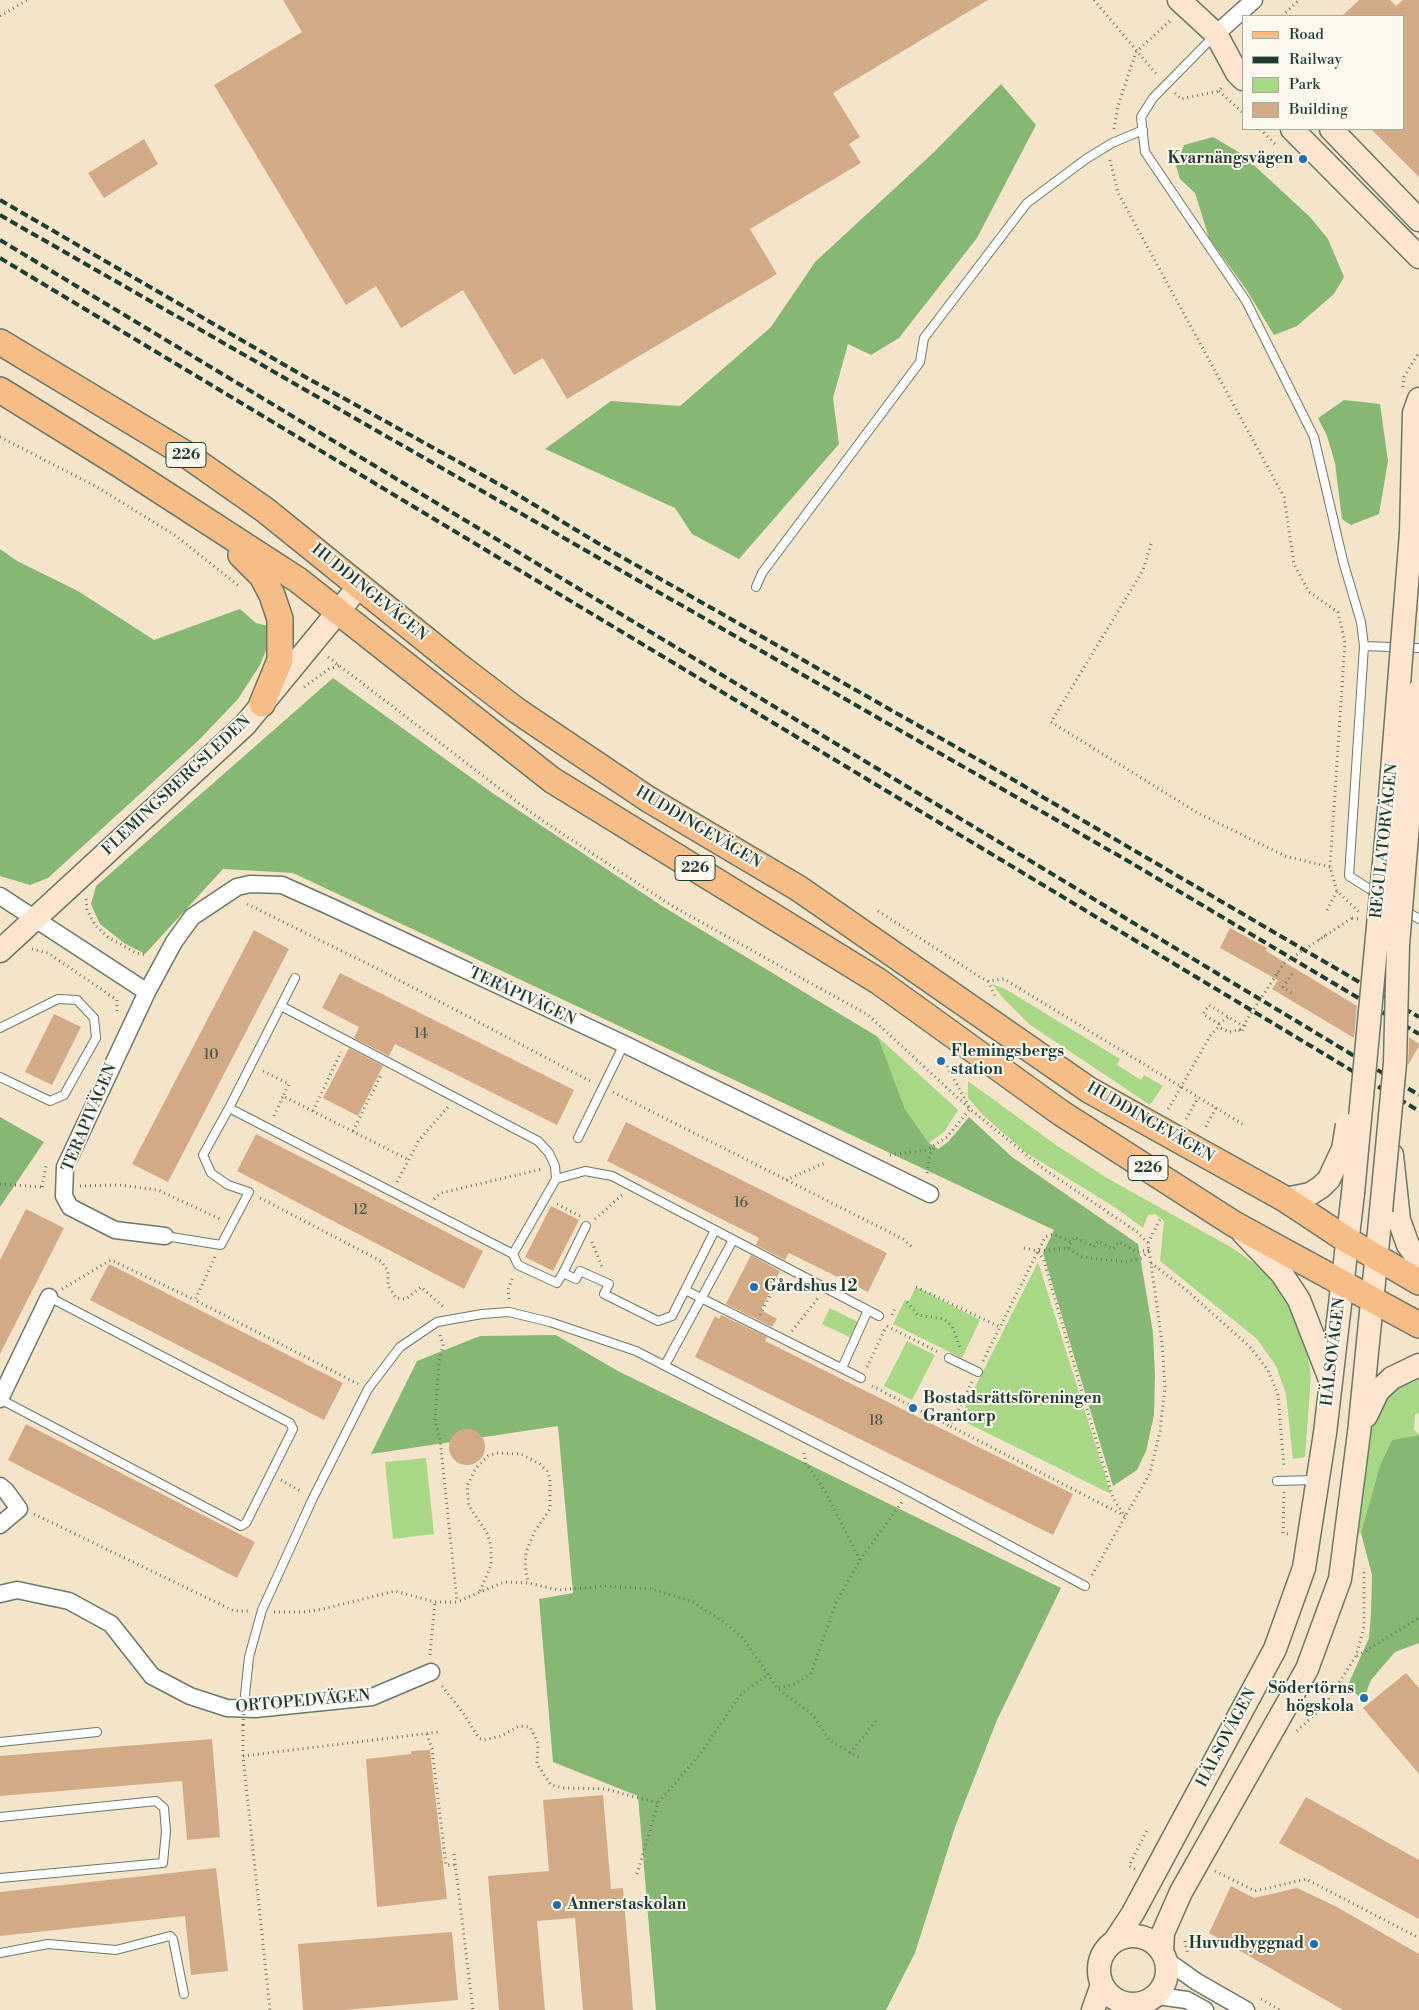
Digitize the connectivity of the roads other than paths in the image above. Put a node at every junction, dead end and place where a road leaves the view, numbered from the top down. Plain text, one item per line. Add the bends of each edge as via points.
1 (1254, 0) edge
2 (1183, 3) edge
3 (1216, 34) junction
4 (1242, 46) edge
5 (1242, 76) edge
6 (1143, 130) junction
7 (1293, 130) edge
8 (1332, 130) edge
9 (1419, 220) edge
10 (1419, 257) edge
11 (0, 342) edge
12 (0, 390) edge
13 (1419, 399) edge
14 (209, 523) junction
15 (360, 585) junction
16 (756, 587) dead end
17 (338, 612) junction
18 (1364, 646) junction
19 (1419, 648) edge
20 (1419, 691) edge
21 (262, 704) junction
22 (0, 896) edge
23 (1388, 900) dead end
24 (1396, 905) dead end
25 (1370, 918) junction
26 (33, 919) junction
27 (1419, 919) edge
28 (0, 951) edge
29 (295, 978) dead end
30 (147, 992) junction
31 (280, 1006) junction
32 (0, 1028) edge
33 (624, 1044) junction
34 (0, 1077) edge
35 (229, 1108) junction
36 (578, 1138) dead end
37 (556, 1179) junction
38 (930, 1194) road end
39 (1285, 1199) junction
40 (1390, 1215) junction
41 (1234, 1224) junction
42 (586, 1226) road end
43 (716, 1230) junction
44 (166, 1236) joint
45 (733, 1240) junction
46 (1347, 1240) junction
47 (513, 1254) junction
48 (1377, 1257) junction
49 (1419, 1260) edge
50 (563, 1272) junction
51 (1419, 1282) edge
52 (1342, 1284) junction
53 (685, 1290) junction
54 (49, 1297) joint
55 (702, 1299) junction
56 (1373, 1300) junction
57 (868, 1310) junction
58 (672, 1316) junction
59 (879, 1316) dead end
60 (687, 1325) junction
61 (1419, 1325) edge
62 (949, 1358) road end
63 (665, 1365) junction
64 (1419, 1365) edge
65 (842, 1368) junction
66 (978, 1372) road end
67 (861, 1378) road end
68 (1331, 1382) junction
69 (0, 1399) edge
70 (1359, 1433) junction
71 (1277, 1480) dead end
72 (1317, 1480) junction
73 (0, 1486) edge
74 (0, 1525) edge
75 (1085, 1586) road end
76 (0, 1594) edge
77 (431, 1672) road end
78 (245, 1695) road end
79 (97, 1732) dead end
80 (0, 1742) edge
81 (0, 1817) edge
82 (0, 1878) edge
83 (1114, 1942) junction
84 (0, 1953) edge
85 (1164, 1956) junction
86 (1102, 1985) junction
87 (184, 1994) dead end
88 (1143, 2004) edge
89 (1093, 2010) edge
90 (1205, 2010) edge
91 (1246, 2010) edge

1 - 3 street
2 - 3 street
3 - 4 street
3 - 5 street
3 - 6 lane via 1153,98 1141,118
6 - 16 lane via 1086,159 1027,203 924,338 920,362 762,573
6 - 18 lane via 1145,152 1246,301 1314,437 1361,622
7 - 10 street
8 - 9 street
11 - 15 main road, HUDDINGEVÄGEN / 226 via 184,453 265,510
12 - 14 main road, HUDDINGEVÄGEN / 226
13 - 25 street, REGULATORVÄGEN, bridge via 1414,413 1411,533 1389,809
14 - 17 main road, HUDDINGEVÄGEN / 226 via 298,580
14 - 21 main road via 262,576 278,609 280,660
15 - 17 street, FLEMINGSBERGSLEDEN
15 - 39 main road, HUDDINGEVÄGEN / 226 via 509,704 648,799 798,888 1090,1090
17 - 21 street, FLEMINGSBERGSLEDEN
17 - 41 main road, HUDDINGEVÄGEN / 226 via 552,780 878,982 1061,1113
18 - 19 lane
18 - 23 lane via 1349,876
20 - 40 street, REGULATORVÄGEN, bridge via 1398,945 1395,1063 1389,1131
21 - 26 street, FLEMINGSBERGSLEDEN via 246,725
22 - 26 street
24 - 27 lane
25 - 39 street, bridge via 1343,1149 1322,1187 1310,1194
25 - 46 street, REGULATORVÄGEN, bridge via 1353,1193
26 - 28 street, FLEMINGSBERGSLEDEN
26 - 30 street
29 - 31 lane
30 - 33 street, TERAPIVÄGEN via 174,942 192,917 236,888 250,884 282,885
30 - 44 street, TERAPIVÄGEN via 65,1168 63,1186 70,1207 106,1226 132,1234
31 - 35 lane
31 - 37 lane via 538,1141 549,1153
32 - 34 lane via 58,999 77,1000 94,1018 96,1038 64,1095 50,1101
33 - 36 lane
33 - 38 street, TERAPIVÄGEN
35 - 44 lane via 202,1155 210,1173 228,1185 249,1192 221,1245
35 - 47 lane
37 - 43 lane via 585,1171 612,1176
37 - 47 lane
39 - 46 main road, HUDDINGEVÄGEN / 226
40 - 48 street, REGULATORVÄGEN
40 - 49 street
41 - 52 main road, HUDDINGEVÄGEN / 226
41 - 68 street via 1282,1274 1299,1300
42 - 50 lane
43 - 45 lane
43 - 53 lane
45 - 55 lane
45 - 57 lane
46 - 48 main road, HUDDINGEVÄGEN / 226
46 - 52 street, REGULATORVÄGEN
47 - 50 lane via 518,1265 557,1284
48 - 51 main road, HUDDINGEVÄGEN / 226
48 - 56 street, REGULATORVÄGEN
50 - 58 lane via 576,1279 580,1271 609,1284 604,1294 658,1321
52 - 56 main road, HUDDINGEVÄGEN / 226
52 - 68 street, HÄLSOVÄGEN
53 - 55 lane
53 - 58 lane
54 - 69 street
54 - 69 lane via 290,1423 293,1429 246,1523 241,1526
55 - 60 lane
55 - 65 lane
56 - 61 main road, HUDDINGEVÄGEN / 226
56 - 70 street, HÄLSOVÄGEN
57 - 59 lane
57 - 65 lane
58 - 60 lane
60 - 63 lane
62 - 66 lane
63 - 75 lane
63 - 78 lane via 636,1350 510,1312 437,1322 400,1347 368,1389 262,1610 249,1657
64 - 70 street via 1392,1378 1378,1391
65 - 67 lane
68 - 72 street, HÄLSOVÄGEN
70 - 85 street, HÄLSOVÄGEN via 1340,1579 1307,1670 1181,1892 1163,1933
71 - 72 lane
72 - 83 street, HÄLSOVÄGEN via 1304,1568 1275,1649 1133,1913
73 - 74 street via 19,1510
76 - 77 street, ORTOPEDVÄGEN via 17,1590 69,1600 111,1624 152,1676 190,1696 226,1708 372,1697
79 - 80 lane
81 - 82 lane via 156,1801 164,1808 166,1831 163,1863
83 - 85 street via 1128,1936 1140,1936 1153,1942
83 - 86 street via 1101,1958
84 - 87 lane via 48,1944 116,1950 170,1936
85 - 88 street via 1168,1972 1166,1982
85 - 91 street via 1196,1982
86 - 88 street via 1114,1999 1130,2005
86 - 89 street
88 - 90 street via 1187,2000

